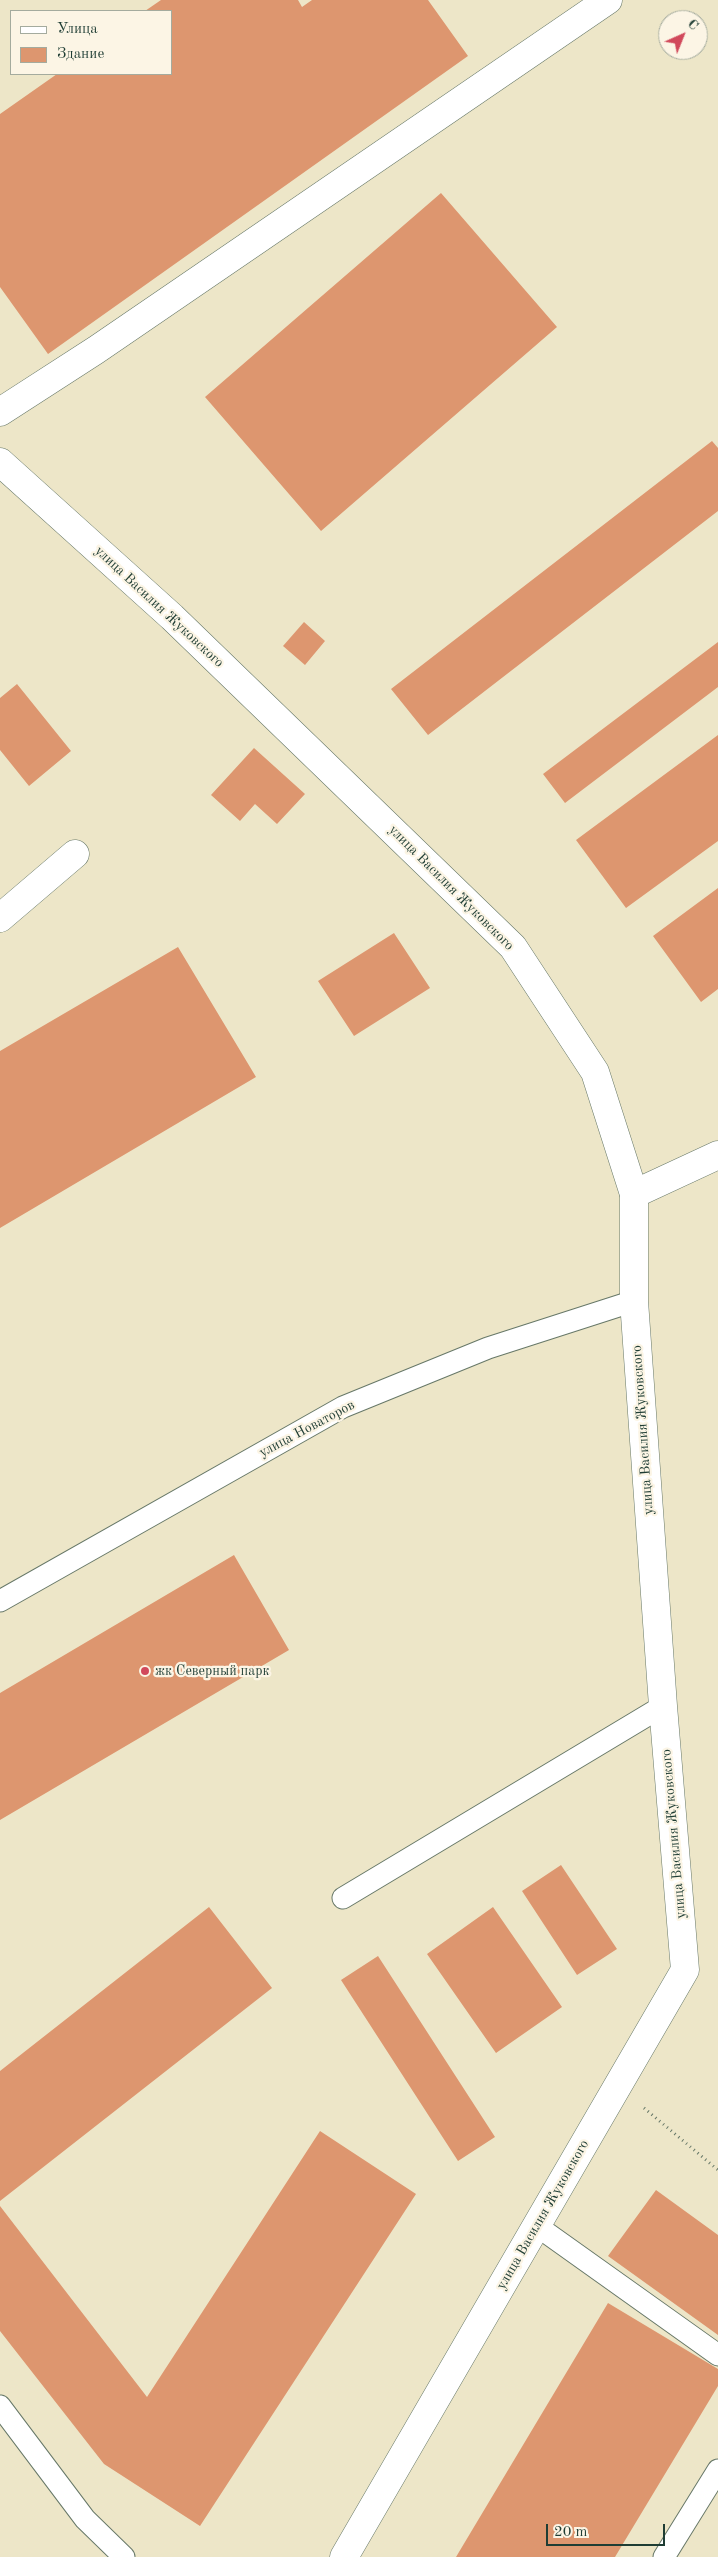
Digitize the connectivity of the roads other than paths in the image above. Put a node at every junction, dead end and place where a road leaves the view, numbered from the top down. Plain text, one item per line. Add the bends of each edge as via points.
1 (608, 0) edge
2 (0, 412) edge
3 (0, 462) edge
4 (75, 854) dead end
5 (0, 918) edge
6 (718, 1156) edge
7 (634, 1194) junction
8 (634, 1301) junction
9 (0, 1601) edge
10 (663, 1706) junction
11 (343, 1898) dead end
12 (537, 2226) junction
13 (718, 2354) edge
14 (0, 2406) edge
15 (718, 2470) edge
16 (124, 2557) edge
17 (344, 2557) edge
18 (664, 2557) edge

1 - 2 street via 96,350
3 - 7 street, улица Василия Жуковского via 172,617 513,948 596,1072
4 - 5 street
6 - 7 street
7 - 8 street, улица Василия Жуковского
8 - 9 lane, улица Новаторов via 488,1348 343,1407
8 - 10 street, улица Василия Жуковского
10 - 11 lane
10 - 12 street, улица Василия Жуковского via 685,1970
12 - 13 lane
12 - 17 street, улица Василия Жуковского
14 - 16 lane via 85,2519
15 - 18 lane

